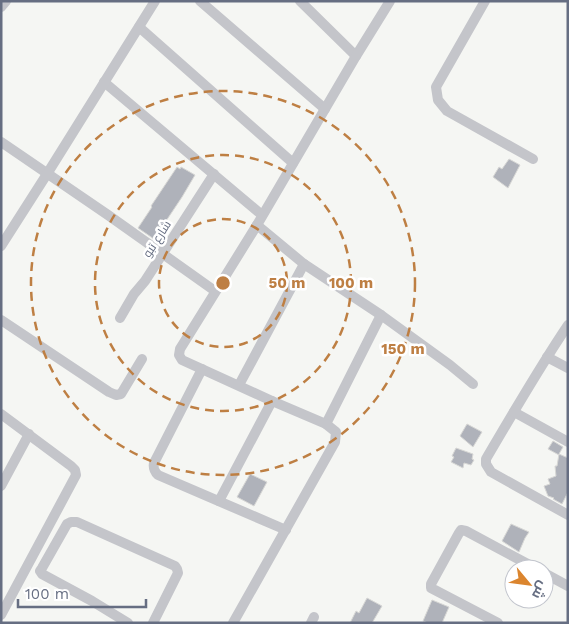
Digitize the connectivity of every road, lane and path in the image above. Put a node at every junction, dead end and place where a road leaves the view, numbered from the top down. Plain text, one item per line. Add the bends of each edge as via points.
1 (6, 1) edge
2 (155, 1) edge
3 (200, 1) edge
4 (300, 1) edge
5 (390, 1) edge
6 (486, 1) edge
7 (1, 7) edge
8 (139, 26) junction
9 (356, 56) junction
10 (104, 82) junction
11 (325, 109) junction
12 (1, 142) edge
13 (533, 159) dead end
14 (293, 163) junction
15 (48, 174) junction
16 (214, 174) junction
17 (259, 220) junction
18 (5, 232) edge
19 (1, 246) edge
20 (163, 253) junction
21 (304, 264) junction
22 (215, 291) junction
23 (381, 315) junction
24 (120, 318) dead end
25 (1, 320) edge
26 (568, 325) edge
27 (547, 357) junction
28 (142, 359) dead end
29 (568, 368) edge
30 (202, 369) junction
31 (473, 384) dead end
32 (239, 385) junction
33 (272, 401) junction
34 (514, 412) junction
35 (1, 414) edge
36 (326, 424) junction
37 (29, 434) junction
38 (568, 442) edge
39 (1, 486) edge
40 (219, 500) junction
41 (568, 515) edge
42 (286, 530) junction
43 (519, 559) edge
44 (554, 578) edge
45 (568, 586) edge
46 (1, 591) edge
47 (11, 597) junction
48 (1, 614) edge
49 (128, 623) edge
50 (152, 623) edge
51 (233, 623) edge
52 (498, 623) edge

1 - 7 street
2 - 8 street
3 - 11 street
4 - 9 street
5 - 9 street
6 - 13 street via 436,87 438,100 447,111
8 - 10 street
8 - 14 street
9 - 11 street
10 - 15 street
10 - 16 street
11 - 14 street
12 - 15 street
14 - 17 street
15 - 18 street
15 - 20 street
16 - 17 street
16 - 20 street, شارع تبو
17 - 21 street
17 - 22 street
18 - 19 street
20 - 22 street
20 - 24 street, شارع تبو
21 - 23 street
21 - 32 street
22 - 30 street via 180,349 182,360
23 - 31 street
23 - 36 street
25 - 28 street via 116,394 121,394
26 - 27 street
27 - 29 street
27 - 34 street
30 - 32 street
30 - 40 street via 153,467 158,475
32 - 33 street
33 - 36 street
33 - 40 street
34 - 38 street
34 - 41 street via 486,459 488,468
35 - 37 street
36 - 42 street via 336,432 336,442
37 - 39 street
37 - 47 street via 75,470 76,475
40 - 42 street
42 - 51 street
43 - 52 street via 461,530 431,584 431,588
44 - 45 street
46 - 47 street
47 - 48 street
49 - 50 street via 40,572 66,524 77,522 175,566 178,573

